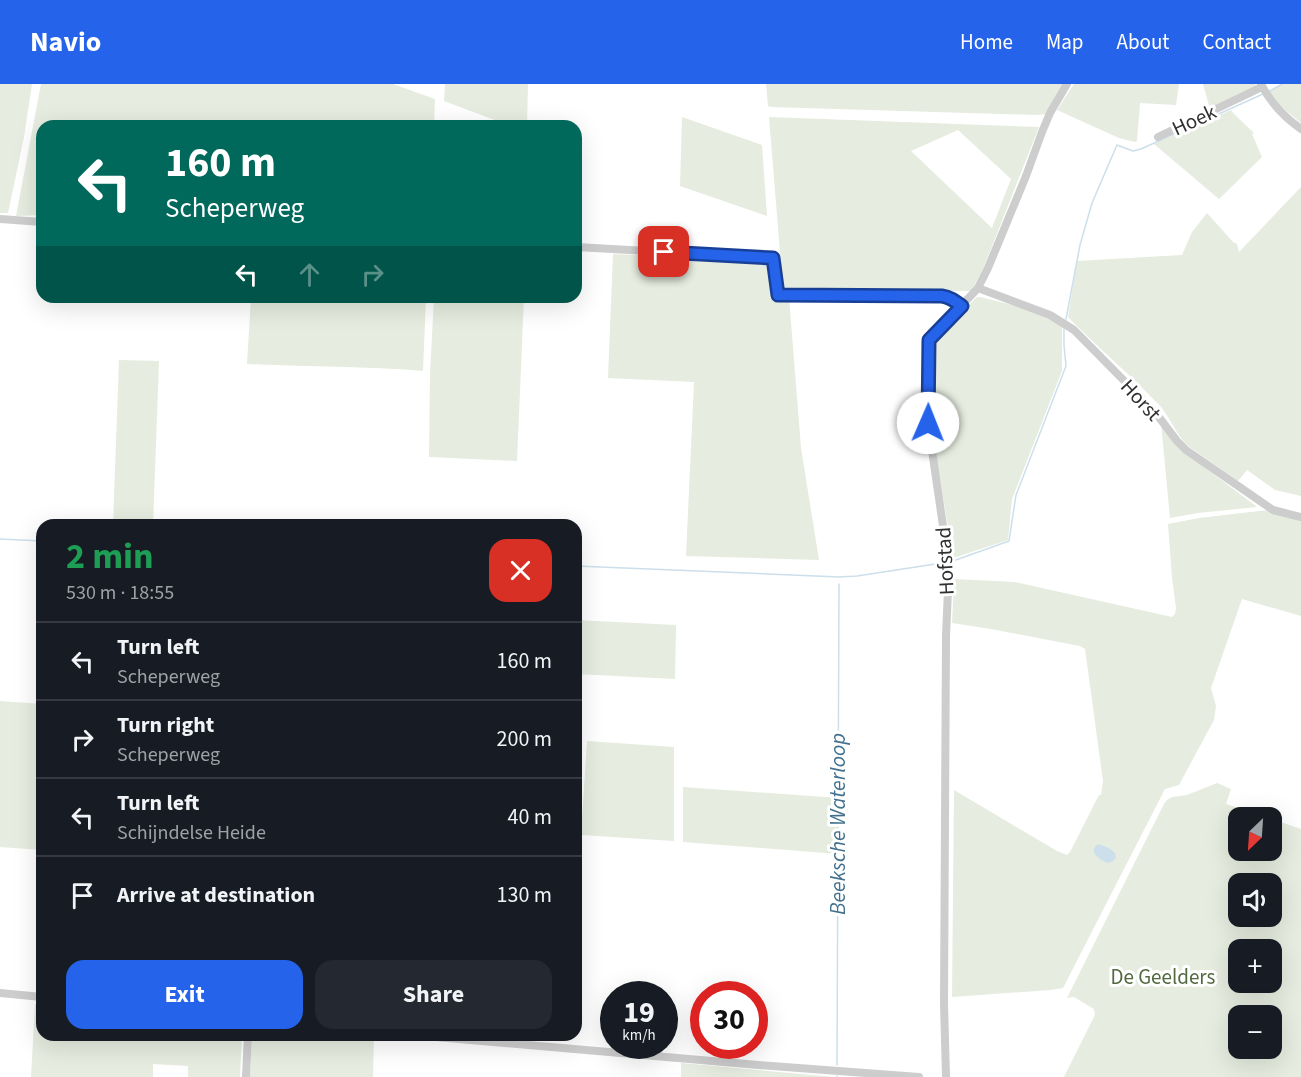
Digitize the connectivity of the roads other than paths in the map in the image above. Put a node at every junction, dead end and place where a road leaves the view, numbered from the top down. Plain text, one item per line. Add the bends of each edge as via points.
1 (1067, 84) edge
2 (1264, 90) edge
3 (1301, 129) edge
4 (1158, 137) dead end
5 (0, 219) edge
6 (36, 222) edge
7 (582, 247) edge
8 (978, 288) junction
9 (962, 306) junction
10 (1301, 517) edge
11 (0, 993) edge
12 (36, 996) edge
13 (248, 1041) edge
14 (482, 1041) edge
15 (246, 1077) edge
16 (919, 1077) edge
17 (946, 1077) edge

1 - 8 street, Hofstad via 1050,113
2 - 3 street via 1280,112
2 - 4 street, Hoek
5 - 6 street
7 - 9 street via 773,258 778,295 942,296
8 - 9 street, Hofstad
8 - 10 street, Horst via 1050,315 1074,330 1155,412 1186,450 1273,510
9 - 17 street, Hofstad via 929,340 928,423 949,567
11 - 12 street
13 - 15 street
14 - 16 street

